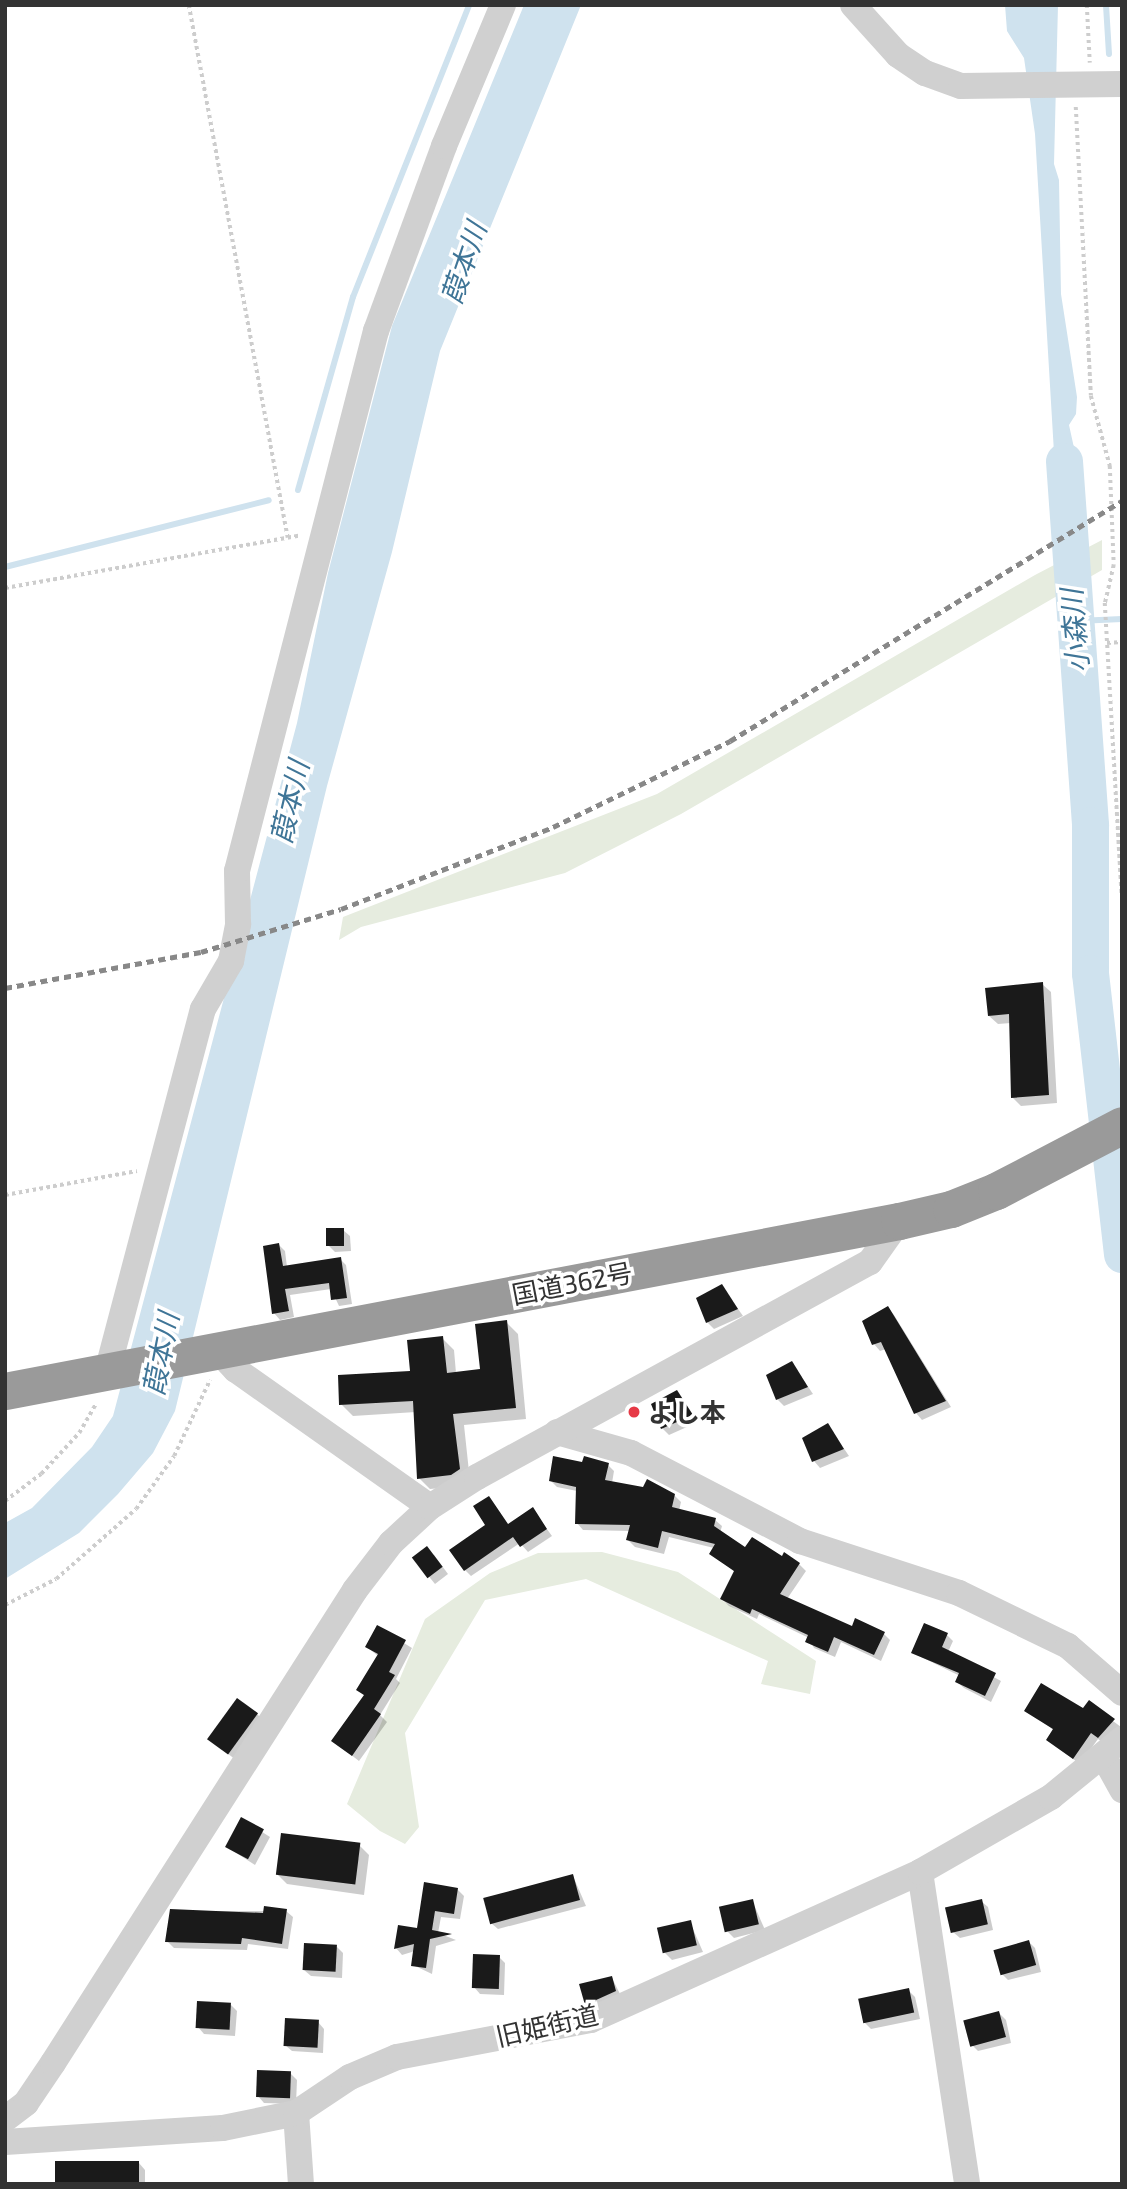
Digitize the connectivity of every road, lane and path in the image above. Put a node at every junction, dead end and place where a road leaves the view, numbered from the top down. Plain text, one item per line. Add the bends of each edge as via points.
1 (189, 5) edge
2 (503, 5) edge
3 (853, 5) edge
4 (1087, 5) edge
5 (1122, 84) edge
6 (1083, 87) junction
7 (321, 533) junction
8 (288, 538) junction
9 (5, 588) edge
10 (1122, 642) edge
11 (1107, 643) junction
12 (1122, 894) edge
13 (1122, 1125) edge
14 (162, 1167) junction
15 (5, 1195) edge
16 (899, 1221) junction
17 (213, 1354) junction
18 (106, 1380) junction
19 (5, 1391) edge
20 (557, 1432) junction
21 (5, 1501) edge
22 (430, 1507) junction
23 (5, 1605) edge
24 (1122, 1693) edge
25 (1113, 1748) edge
26 (1122, 1790) edge
27 (920, 1872) junction
28 (296, 2113) junction
29 (5, 2119) edge
30 (5, 2142) edge
31 (301, 2184) edge
32 (967, 2184) edge

1 - 8 path
2 - 7 street via 444,146 376,331
3 - 6 street via 898,55 925,73 961,86
4 - 6 path
5 - 6 street
6 - 11 path via 1091,396 1110,466 1114,565 1105,613
7 - 8 path
7 - 14 street via 237,871 238,924 231,961 203,1009
8 - 9 path
10 - 11 path
11 - 12 path
13 - 16 highway, 国道362号 via 996,1191 951,1209
14 - 15 path
14 - 18 street
16 - 17 highway, 国道362号
16 - 20 street via 870,1262
17 - 18 highway, 国道362号
17 - 22 street
17 - 23 path via 180,1447 136,1509 56,1578
18 - 19 highway, 国道362号
18 - 21 path via 79,1433 41,1474
20 - 22 street
20 - 24 street via 631,1453 800,1541 959,1592 1068,1646
22 - 29 street via 391,1543 355,1590 53,2063 26,2103
25 - 26 street
25 - 27 street, 旧姫街道 via 1051,1797
27 - 28 street, 旧姫街道 via 591,2020 397,2057 350,2077
27 - 32 street
28 - 30 street, 旧姫街道 via 223,2128
28 - 31 street

